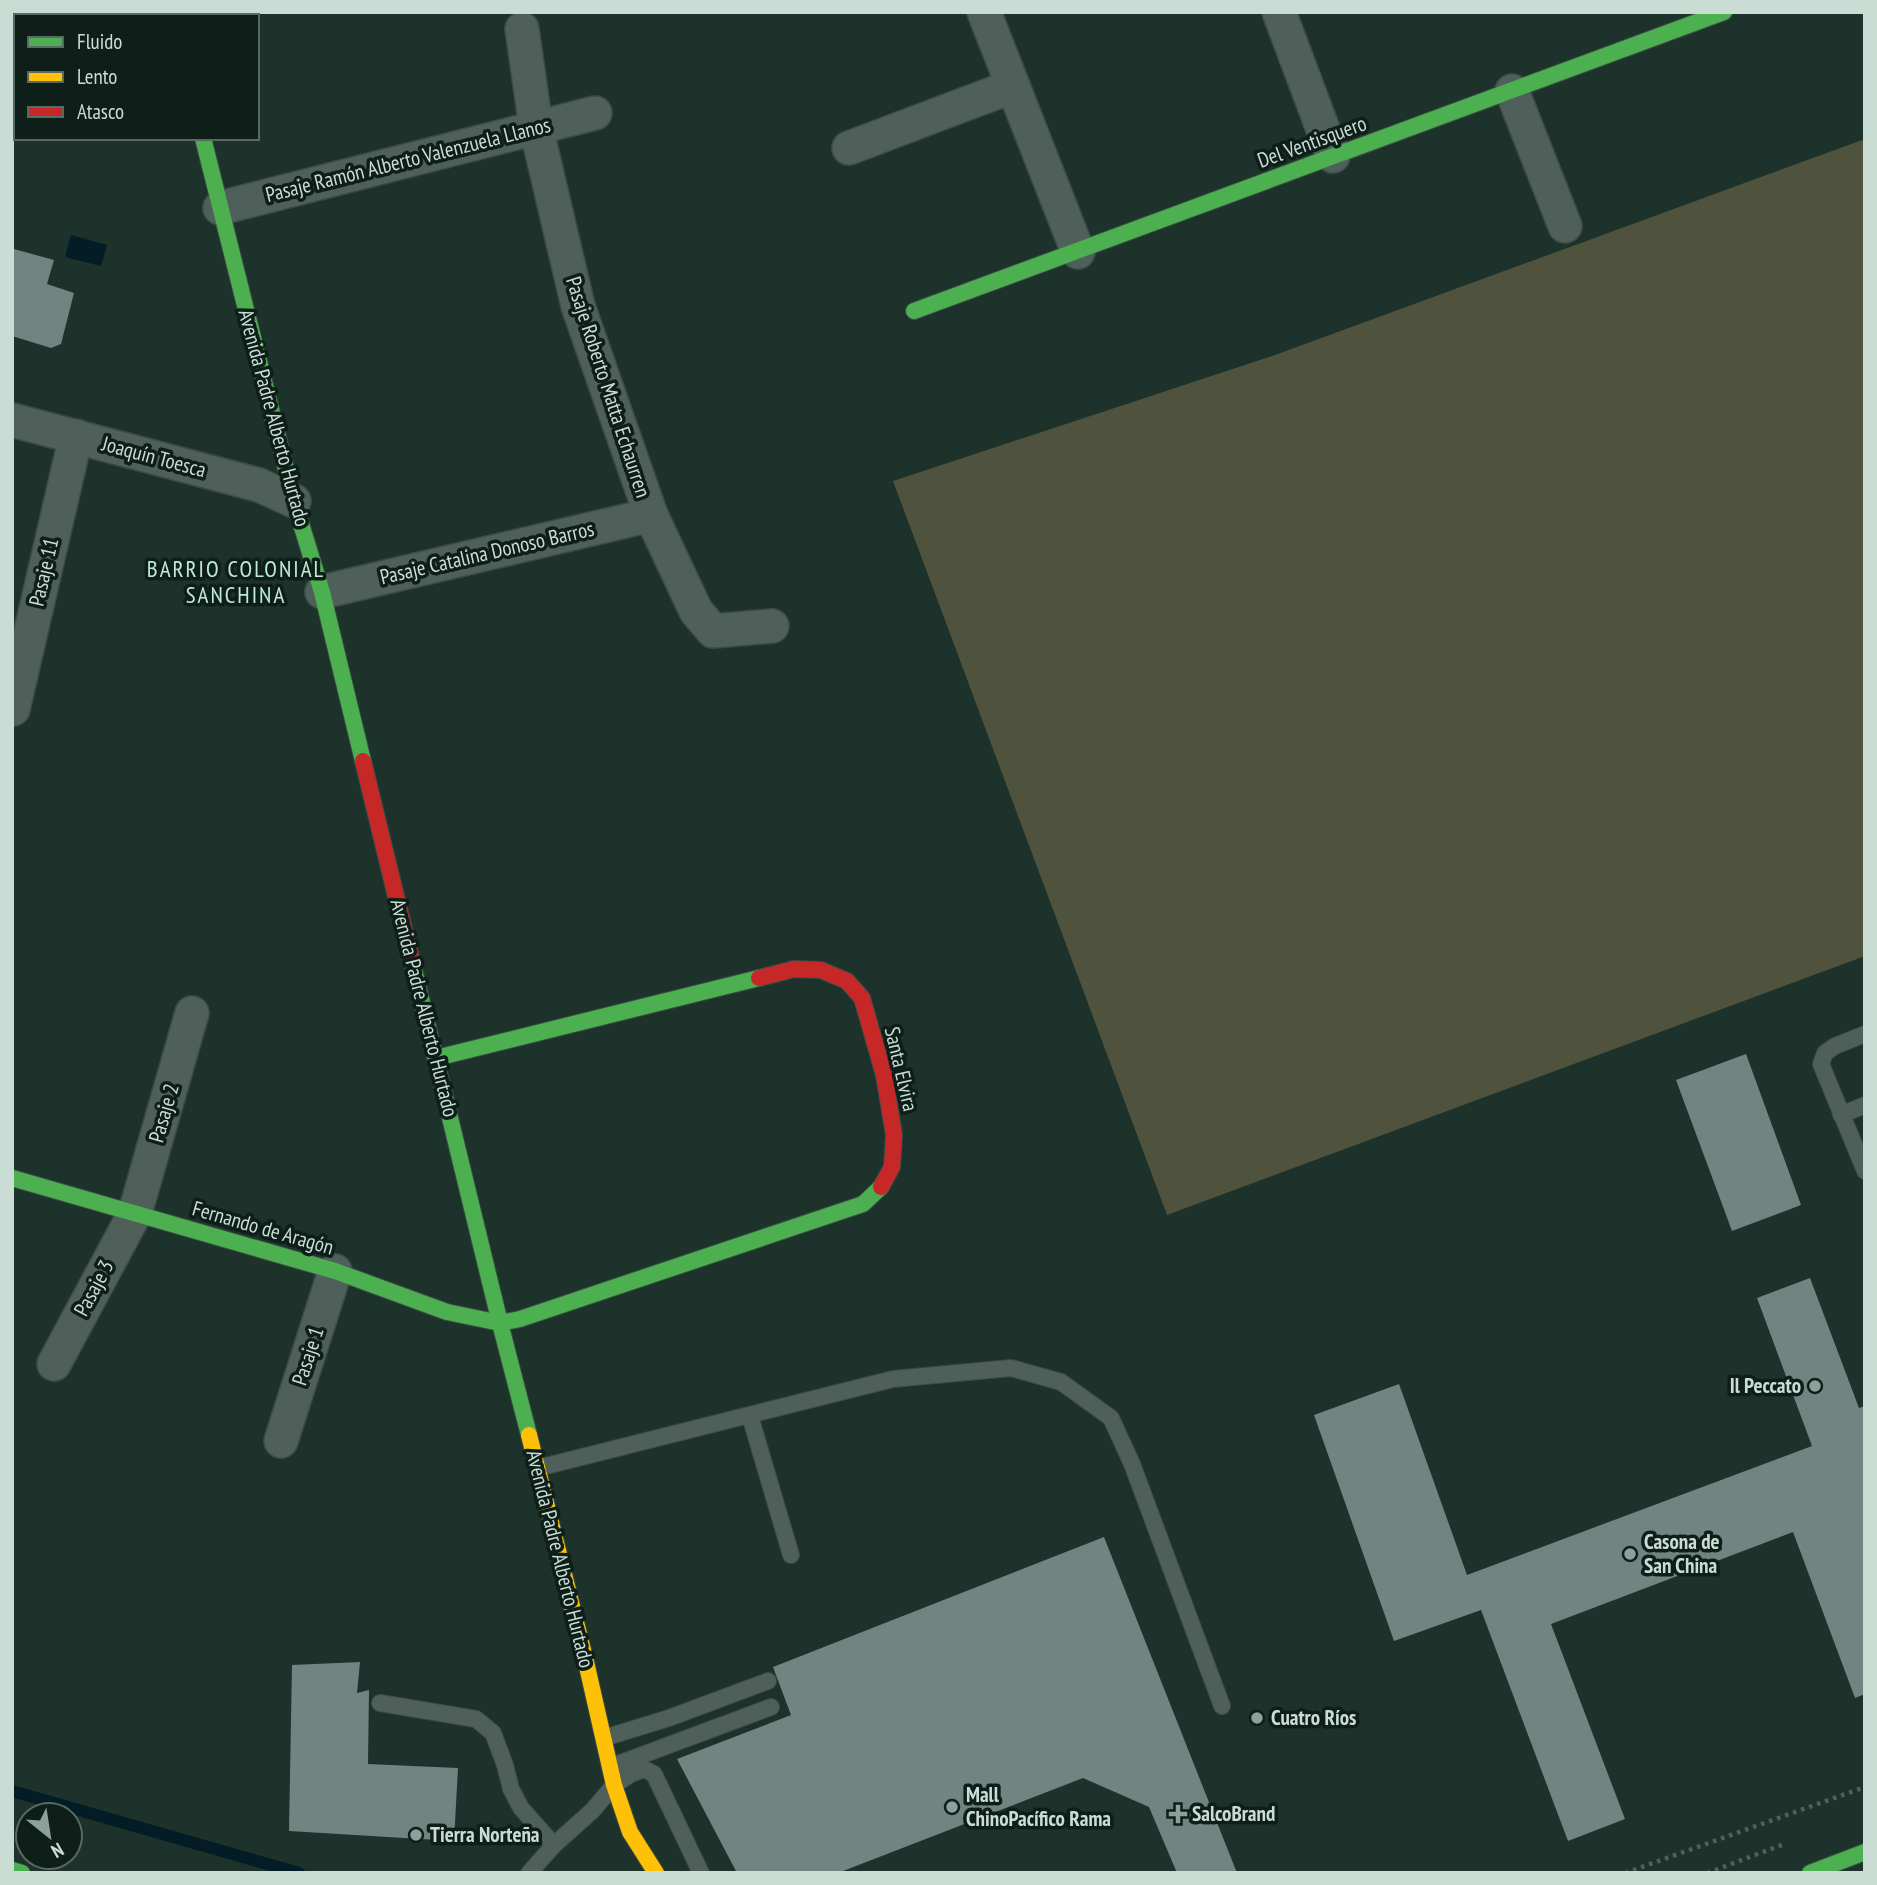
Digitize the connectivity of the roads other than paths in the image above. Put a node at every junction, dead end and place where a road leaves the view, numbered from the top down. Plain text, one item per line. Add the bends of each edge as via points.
1 (984, 12) edge
2 (1279, 12) edge
3 (1724, 12) edge
4 (522, 29) dead end
5 (1013, 86) junction
6 (1512, 91) junction
7 (595, 113) dead end
8 (536, 127) junction
9 (203, 140) edge
10 (849, 148) dead end
11 (1333, 156) junction
12 (220, 208) junction
13 (1565, 226) dead end
14 (1078, 252) junction
15 (914, 311) dead end
16 (12, 420) edge
17 (76, 436) junction
18 (294, 501) junction
19 (651, 515) junction
20 (322, 592) junction
21 (772, 626) dead end
22 (13, 709) edge
23 (192, 1013) dead end
24 (1865, 1034) edge
25 (436, 1058) junction
26 (1865, 1105) edge
27 (1841, 1115) junction
28 (1865, 1171) edge
29 (12, 1178) edge
30 (135, 1213) junction
31 (335, 1271) junction
32 (500, 1323) junction
33 (54, 1364) dead end
34 (750, 1416) junction
35 (281, 1441) dead end
36 (538, 1468) junction
37 (791, 1555) dead end
38 (768, 1681) dead end
39 (380, 1703) dead end
40 (1222, 1706) dead end
41 (771, 1707) dead end
42 (604, 1738) junction
43 (610, 1768) junction
44 (614, 1786) junction
45 (554, 1845) junction
46 (1865, 1852) edge
47 (12, 1870) edge
48 (22, 1873) edge
49 (529, 1873) edge
50 (656, 1873) edge
51 (701, 1873) edge
52 (1810, 1873) edge

1 - 5 street
2 - 11 street
3 - 6 street, Del Ventisquero
4 - 8 street, Pasaje Roberto Matta Echaurren
5 - 10 street
5 - 14 street
6 - 11 street, Del Ventisquero
6 - 13 street
7 - 8 street, Pasaje Ramón Alberto Valenzuela Llanos
8 - 12 street, Pasaje Ramón Alberto Valenzuela Llanos
8 - 19 street, Pasaje Roberto Matta Echaurren via 578,306
9 - 12 street, Avenida Padre Alberto Hurtado
11 - 14 street, Del Ventisquero
12 - 18 street, Avenida Padre Alberto Hurtado
14 - 15 street, Del Ventisquero
16 - 17 street, Joaquín Toesca
17 - 18 street, Joaquín Toesca via 259,485
17 - 22 street, Pasaje 11
18 - 20 street, Avenida Padre Alberto Hurtado
19 - 20 street, Pasaje Catalina Donoso Barros
19 - 21 street, Pasaje Roberto Matta Echaurren via 696,611 713,631
20 - 25 street, Avenida Padre Alberto Hurtado
23 - 30 street, Pasaje 2
24 - 27 lane via 1835,1046 1825,1053 1821,1064
25 - 32 street, Avenida Padre Alberto Hurtado
25 - 32 street, Santa Elvira via 794,969 821,970 847,982 862,998 884,1075 894,1135 892,1167 882,1186 863,1204
26 - 27 lane
27 - 28 lane
29 - 30 street, Fernando de Aragón
30 - 31 street, Fernando de Aragón
30 - 33 street, Pasaje 3
31 - 32 street, Fernando de Aragón via 447,1312
31 - 35 street, Pasaje 1
32 - 36 street, Avenida Padre Alberto Hurtado
34 - 36 lane
34 - 37 lane
34 - 40 lane via 893,1379 1011,1368 1061,1382 1111,1418
36 - 42 street, Avenida Padre Alberto Hurtado
38 - 42 lane
39 - 45 lane via 476,1719 493,1733 510,1789 521,1808
41 - 43 lane
42 - 43 street, Avenida Padre Alberto Hurtado
43 - 44 street, Avenida Padre Alberto Hurtado
44 - 45 lane
44 - 50 street, Avenida Padre Alberto Hurtado via 630,1832
44 - 51 lane via 644,1769 654,1774
45 - 49 lane
46 - 52 street
47 - 48 street

